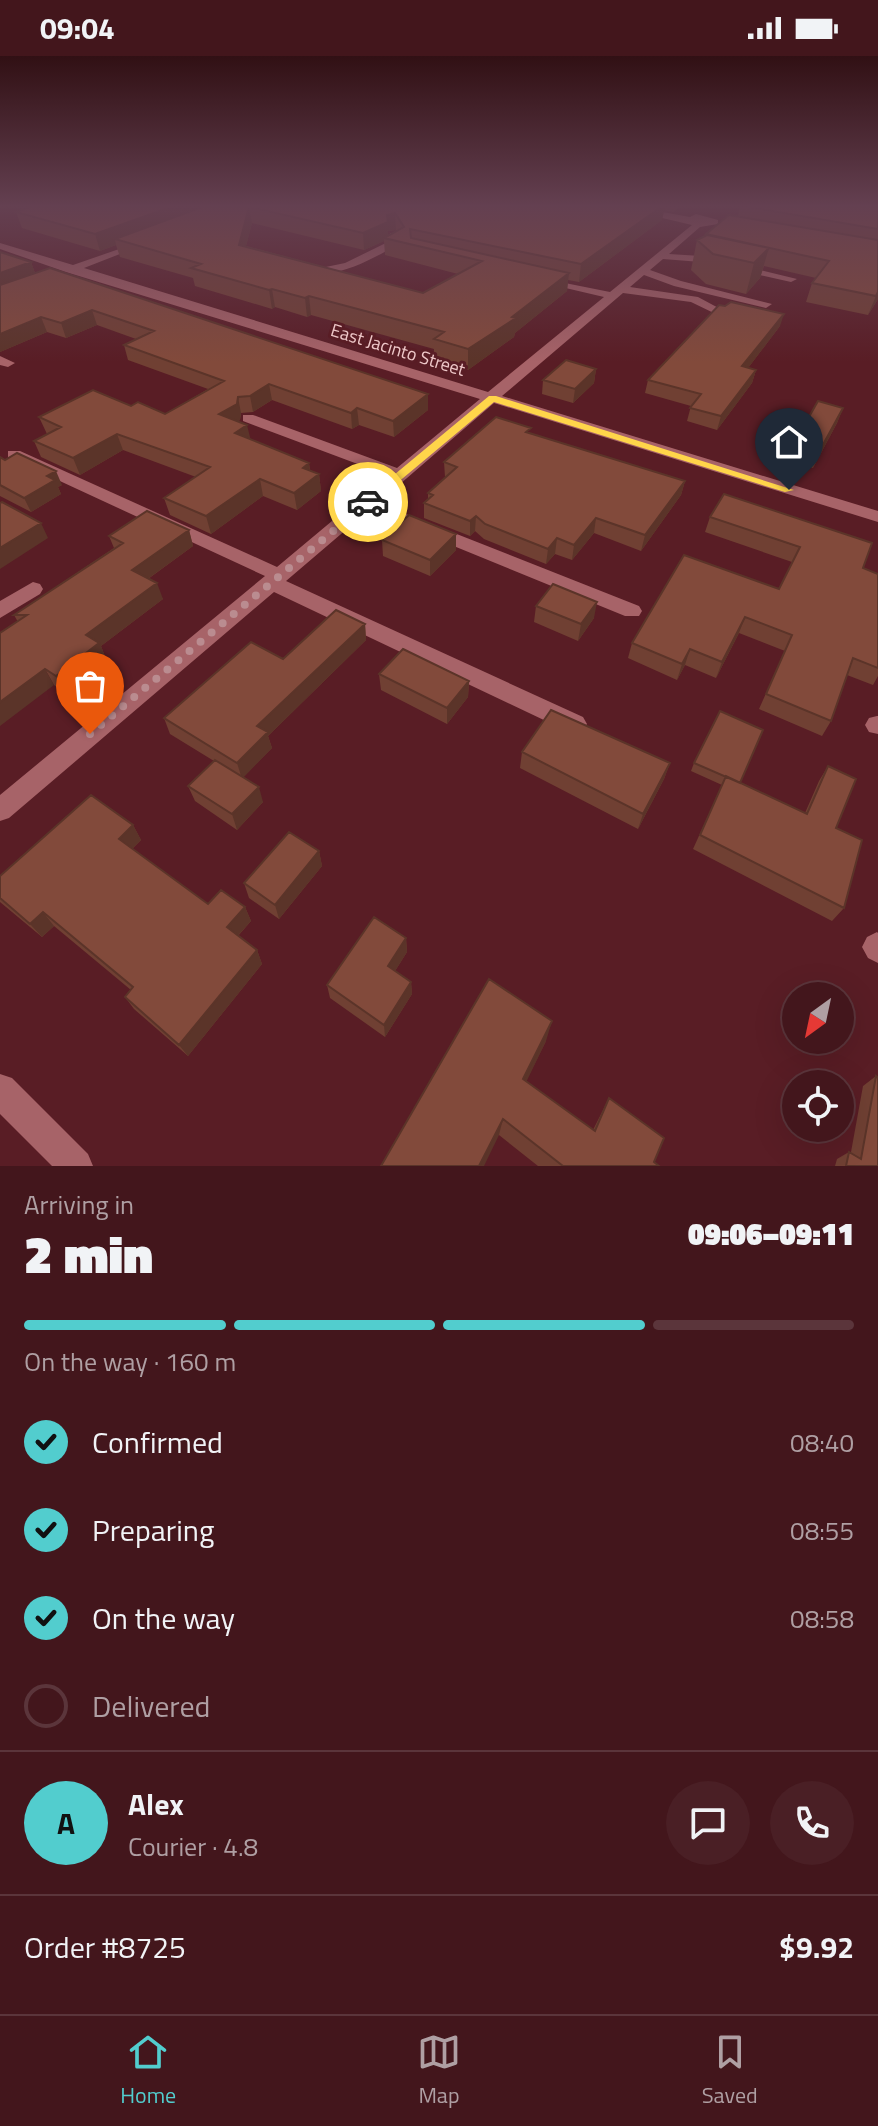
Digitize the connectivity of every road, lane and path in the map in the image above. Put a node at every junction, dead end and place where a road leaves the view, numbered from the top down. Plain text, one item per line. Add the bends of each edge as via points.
1 (41, 259) edge
2 (99, 259) edge
3 (362, 259) edge
4 (656, 259) edge
5 (698, 259) edge
6 (73, 269) junction
7 (321, 269) edge
8 (642, 271) junction
9 (59, 274) edge
10 (536, 278) edge
11 (791, 279) dead end
12 (614, 292) junction
13 (766, 304) dead end
14 (720, 312) edge
15 (492, 398) junction
16 (248, 418) dead end
17 (14, 454) edge
18 (401, 475) junction
19 (365, 504) junction
20 (878, 517) edge
21 (275, 579) junction
22 (33, 589) dead end
23 (0, 611) edge
24 (632, 611) dead end
25 (592, 733) edge
26 (0, 810) edge
27 (0, 1090) edge
28 (76, 1166) edge

1 - 6 street, East Jacinto Street
2 - 6 street
3 - 7 street
4 - 8 street
5 - 11 street
6 - 9 street
6 - 15 street, East Jacinto Street
8 - 12 street
8 - 13 street
10 - 12 street
12 - 14 street via 694,299
12 - 15 street
15 - 18 street
15 - 20 street, East Jacinto Street
16 - 18 street
17 - 21 street
18 - 19 street
19 - 21 street
19 - 24 street
21 - 25 street
21 - 26 street
22 - 23 street
27 - 28 street

